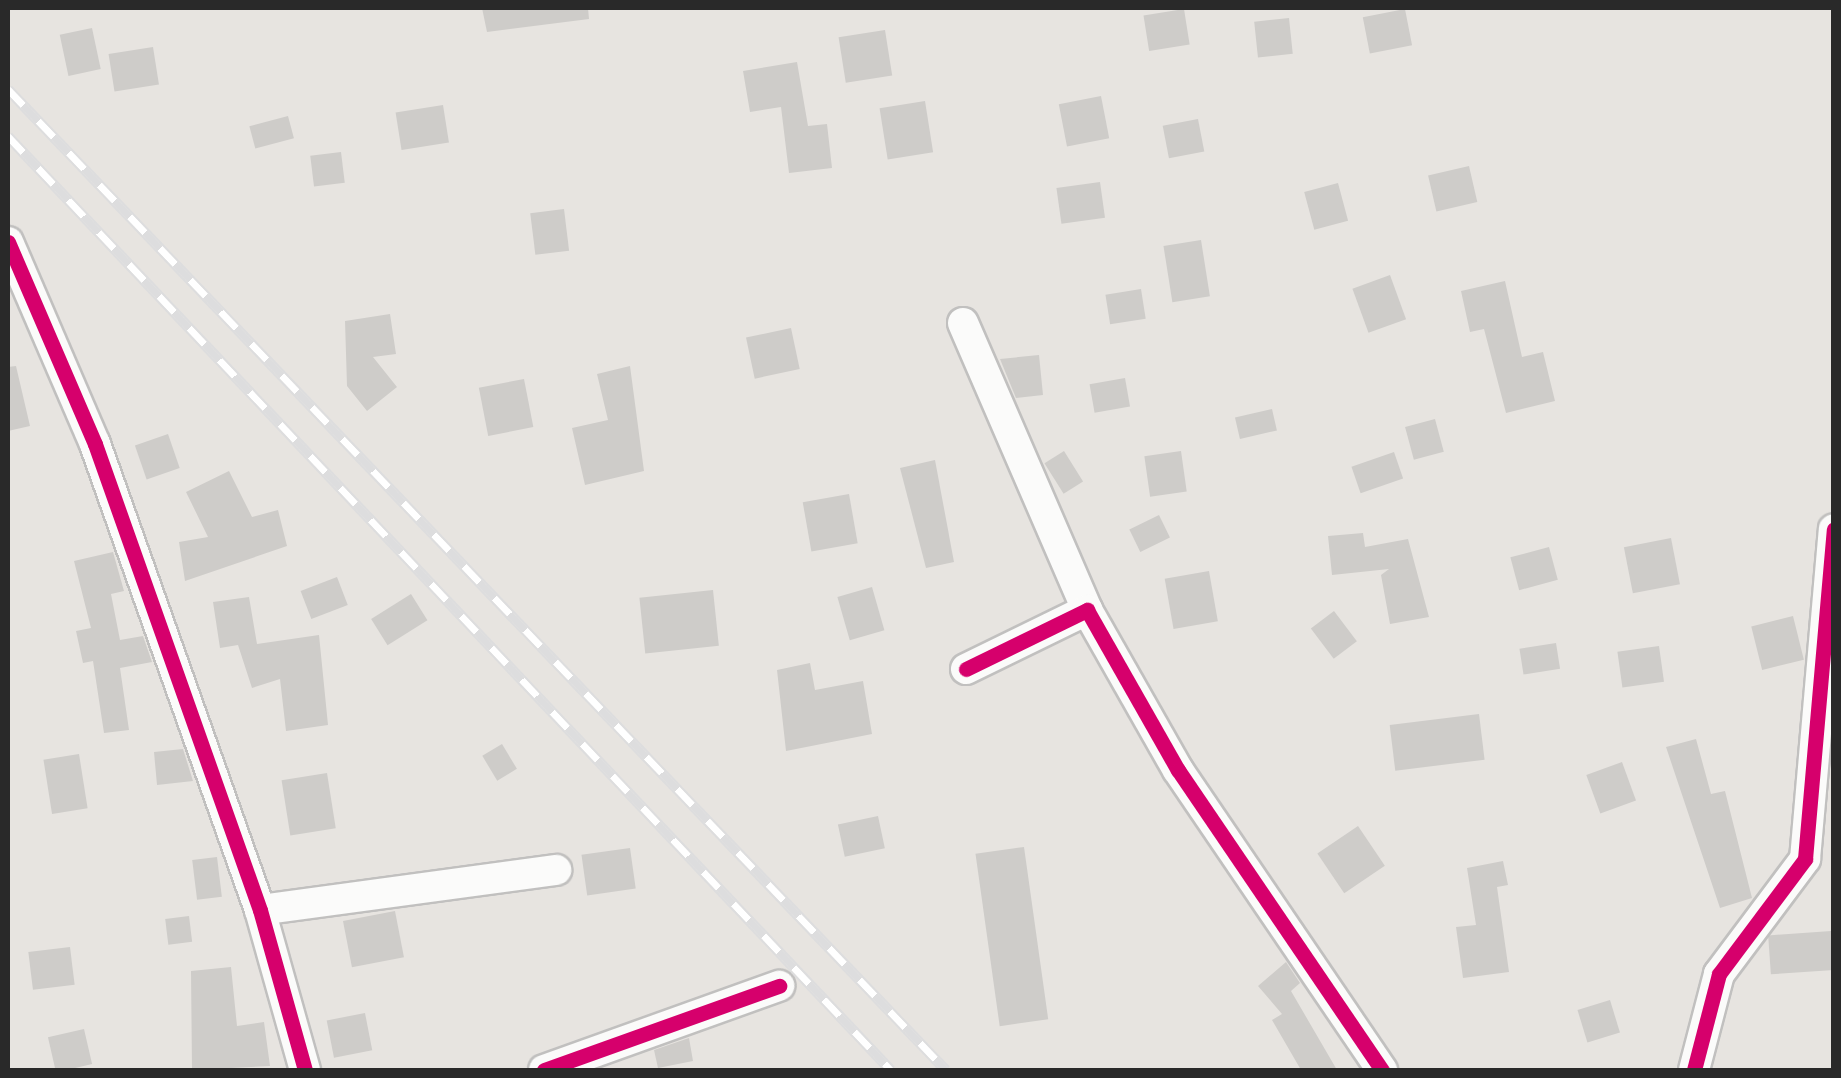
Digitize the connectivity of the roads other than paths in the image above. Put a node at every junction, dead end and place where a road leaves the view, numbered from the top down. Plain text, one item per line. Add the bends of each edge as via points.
1 (8, 242) edge
2 (964, 322) dead end
3 (1834, 529) edge
4 (1087, 610) junction
5 (966, 670) dead end
6 (556, 870) dead end
7 (260, 910) junction
8 (778, 986) dead end
9 (305, 1070) edge
10 (544, 1070) edge
11 (1382, 1070) edge
12 (1694, 1070) edge

1 - 7 street via 95,444
2 - 4 street
3 - 12 street via 1805,859 1719,974
4 - 5 street
4 - 11 street via 1178,770
6 - 7 street
7 - 9 street
8 - 10 street

